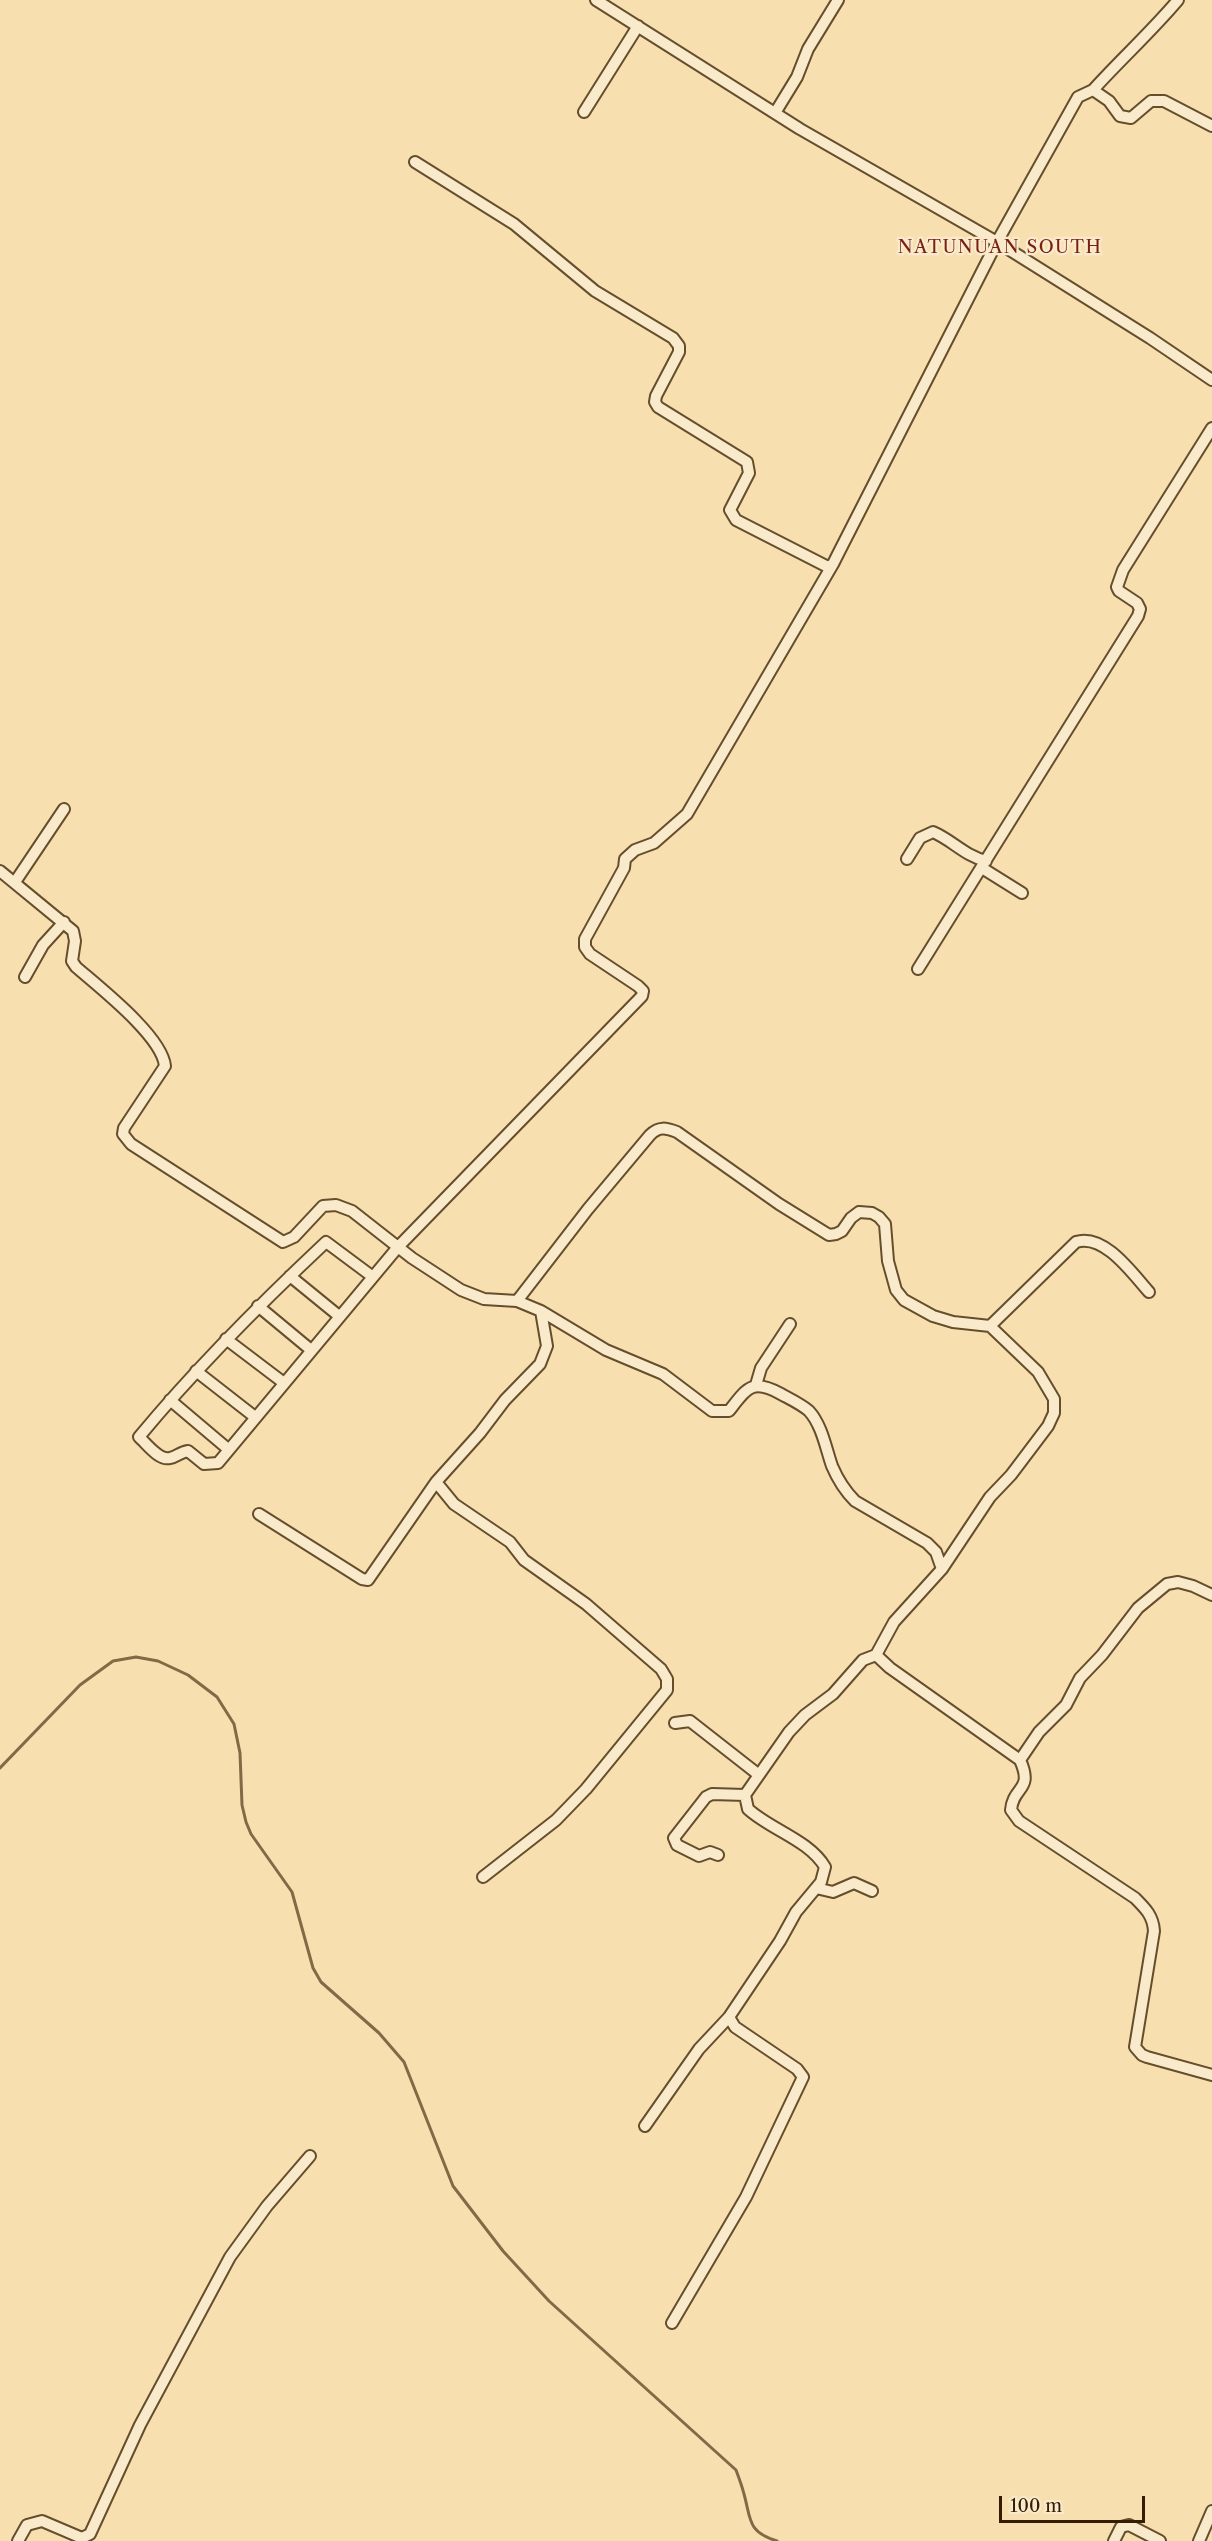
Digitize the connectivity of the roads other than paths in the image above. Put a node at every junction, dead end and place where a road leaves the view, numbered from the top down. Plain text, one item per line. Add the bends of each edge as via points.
1 (596, 0) edge
2 (838, 0) edge
3 (1178, 0) edge
4 (638, 26) junction
5 (1093, 90) junction
6 (584, 112) dead end
7 (775, 113) junction
8 (1212, 126) edge
9 (415, 162) dead end
10 (997, 242) junction
11 (1212, 380) edge
12 (1212, 428) edge
13 (833, 564) junction
14 (64, 809) dead end
15 (907, 860) dead end
16 (984, 865) junction
17 (0, 871) edge
18 (15, 882) junction
19 (1022, 893) dead end
20 (64, 922) junction
21 (918, 969) dead end
22 (25, 977) dead end
23 (398, 1246) junction
24 (290, 1276) junction
25 (372, 1277) junction
26 (1149, 1293) dead end
27 (517, 1301) junction
28 (258, 1306) junction
29 (541, 1311) junction
30 (339, 1316) junction
31 (790, 1324) dead end
32 (990, 1326) junction
33 (226, 1339) junction
34 (311, 1350) junction
35 (196, 1371) junction
36 (284, 1383) junction
37 (756, 1385) junction
38 (170, 1400) junction
39 (255, 1417) junction
40 (228, 1449) junction
41 (436, 1482) junction
42 (259, 1514) dead end
43 (942, 1569) junction
44 (1212, 1595) edge
45 (876, 1655) junction
46 (675, 1723) dead end
47 (1020, 1760) junction
48 (759, 1775) junction
49 (745, 1795) junction
50 (718, 1855) dead end
51 (483, 1877) dead end
52 (816, 1888) junction
53 (872, 1891) dead end
54 (729, 2017) junction
55 (1212, 2075) edge
56 (645, 2126) dead end
57 (310, 2156) dead end
58 (672, 2323) dead end
59 (1212, 2511) edge
60 (18, 2541) edge
61 (1114, 2541) edge
62 (1160, 2541) edge
63 (1199, 2541) edge

1 - 4 street
2 - 7 street
3 - 5 street
4 - 6 street
4 - 7 street
5 - 8 street via 1109,101 1120,116 1131,118 1151,101 1164,101
5 - 10 street via 1078,97
7 - 10 street
9 - 13 street via 514,224 595,291 673,338 679,352 655,402 747,462 749,473 730,510 736,520 820,565
10 - 11 street
10 - 13 street
12 - 16 street via 1123,570 1117,587 1137,603 1138,616
13 - 23 street via 687,814 654,843 634,850 625,859 624,868 585,939 590,954 638,986 642,996
14 - 18 street
15 - 16 street via 920,838 933,832
16 - 19 street
16 - 21 street
17 - 18 street
18 - 20 street
20 - 22 street via 43,945
20 - 23 street via 75,936 72,956 76,967 145,1031 165,1059 165,1066 124,1128 126,1140 283,1242 294,1237 323,1206 336,1205 352,1211
23 - 25 street
23 - 27 street via 471,1296
24 - 25 street via 326,1242
24 - 28 street
24 - 30 street
25 - 30 street
26 - 32 street via 1099,1242 1086,1238 1076,1242
27 - 29 street
27 - 32 street via 650,1135 657,1128 666,1128 829,1235 842,1231 859,1212 879,1217 885,1224 888,1261 904,1300 943,1319
28 - 33 street
28 - 34 street
29 - 37 street via 606,1350 663,1374 712,1411 729,1411 745,1391
29 - 41 street via 547,1346 540,1364
30 - 34 street
31 - 37 street via 761,1368
32 - 43 street via 1038,1372 1054,1399 1054,1413
33 - 35 street
33 - 36 street
34 - 36 street
35 - 38 street
35 - 39 street
36 - 39 street
37 - 43 street via 811,1413 846,1492 927,1542 936,1552
38 - 40 street
38 - 40 street via 139,1437 158,1455 167,1459 188,1451 204,1464 218,1462
39 - 40 street
41 - 42 street via 368,1580
41 - 51 street via 454,1504 510,1542 524,1560 586,1604 661,1669 667,1679 662,1697 568,1809
43 - 45 street via 894,1622
44 - 47 street via 1178,1582 1167,1584 1138,1608
45 - 47 street
45 - 48 street via 863,1660 833,1694 804,1715
46 - 48 street via 690,1721
47 - 55 street via 1025,1781 1013,1800 1014,1815 1135,1898 1153,1919 1138,2051
48 - 49 street
49 - 50 street via 705,1797 674,1838 677,1845 699,1856 710,1852
49 - 52 street via 748,1809 757,1817 820,1859 825,1867
52 - 53 street via 832,1892 854,1883
52 - 54 street via 796,1912
54 - 56 street via 699,2049
54 - 58 street via 735,2027 798,2068 802,2083 746,2197
57 - 60 street via 230,2257 140,2425 90,2534 82,2538 42,2520 27,2525
59 - 63 street
61 - 62 street via 1121,2527 1130,2525

